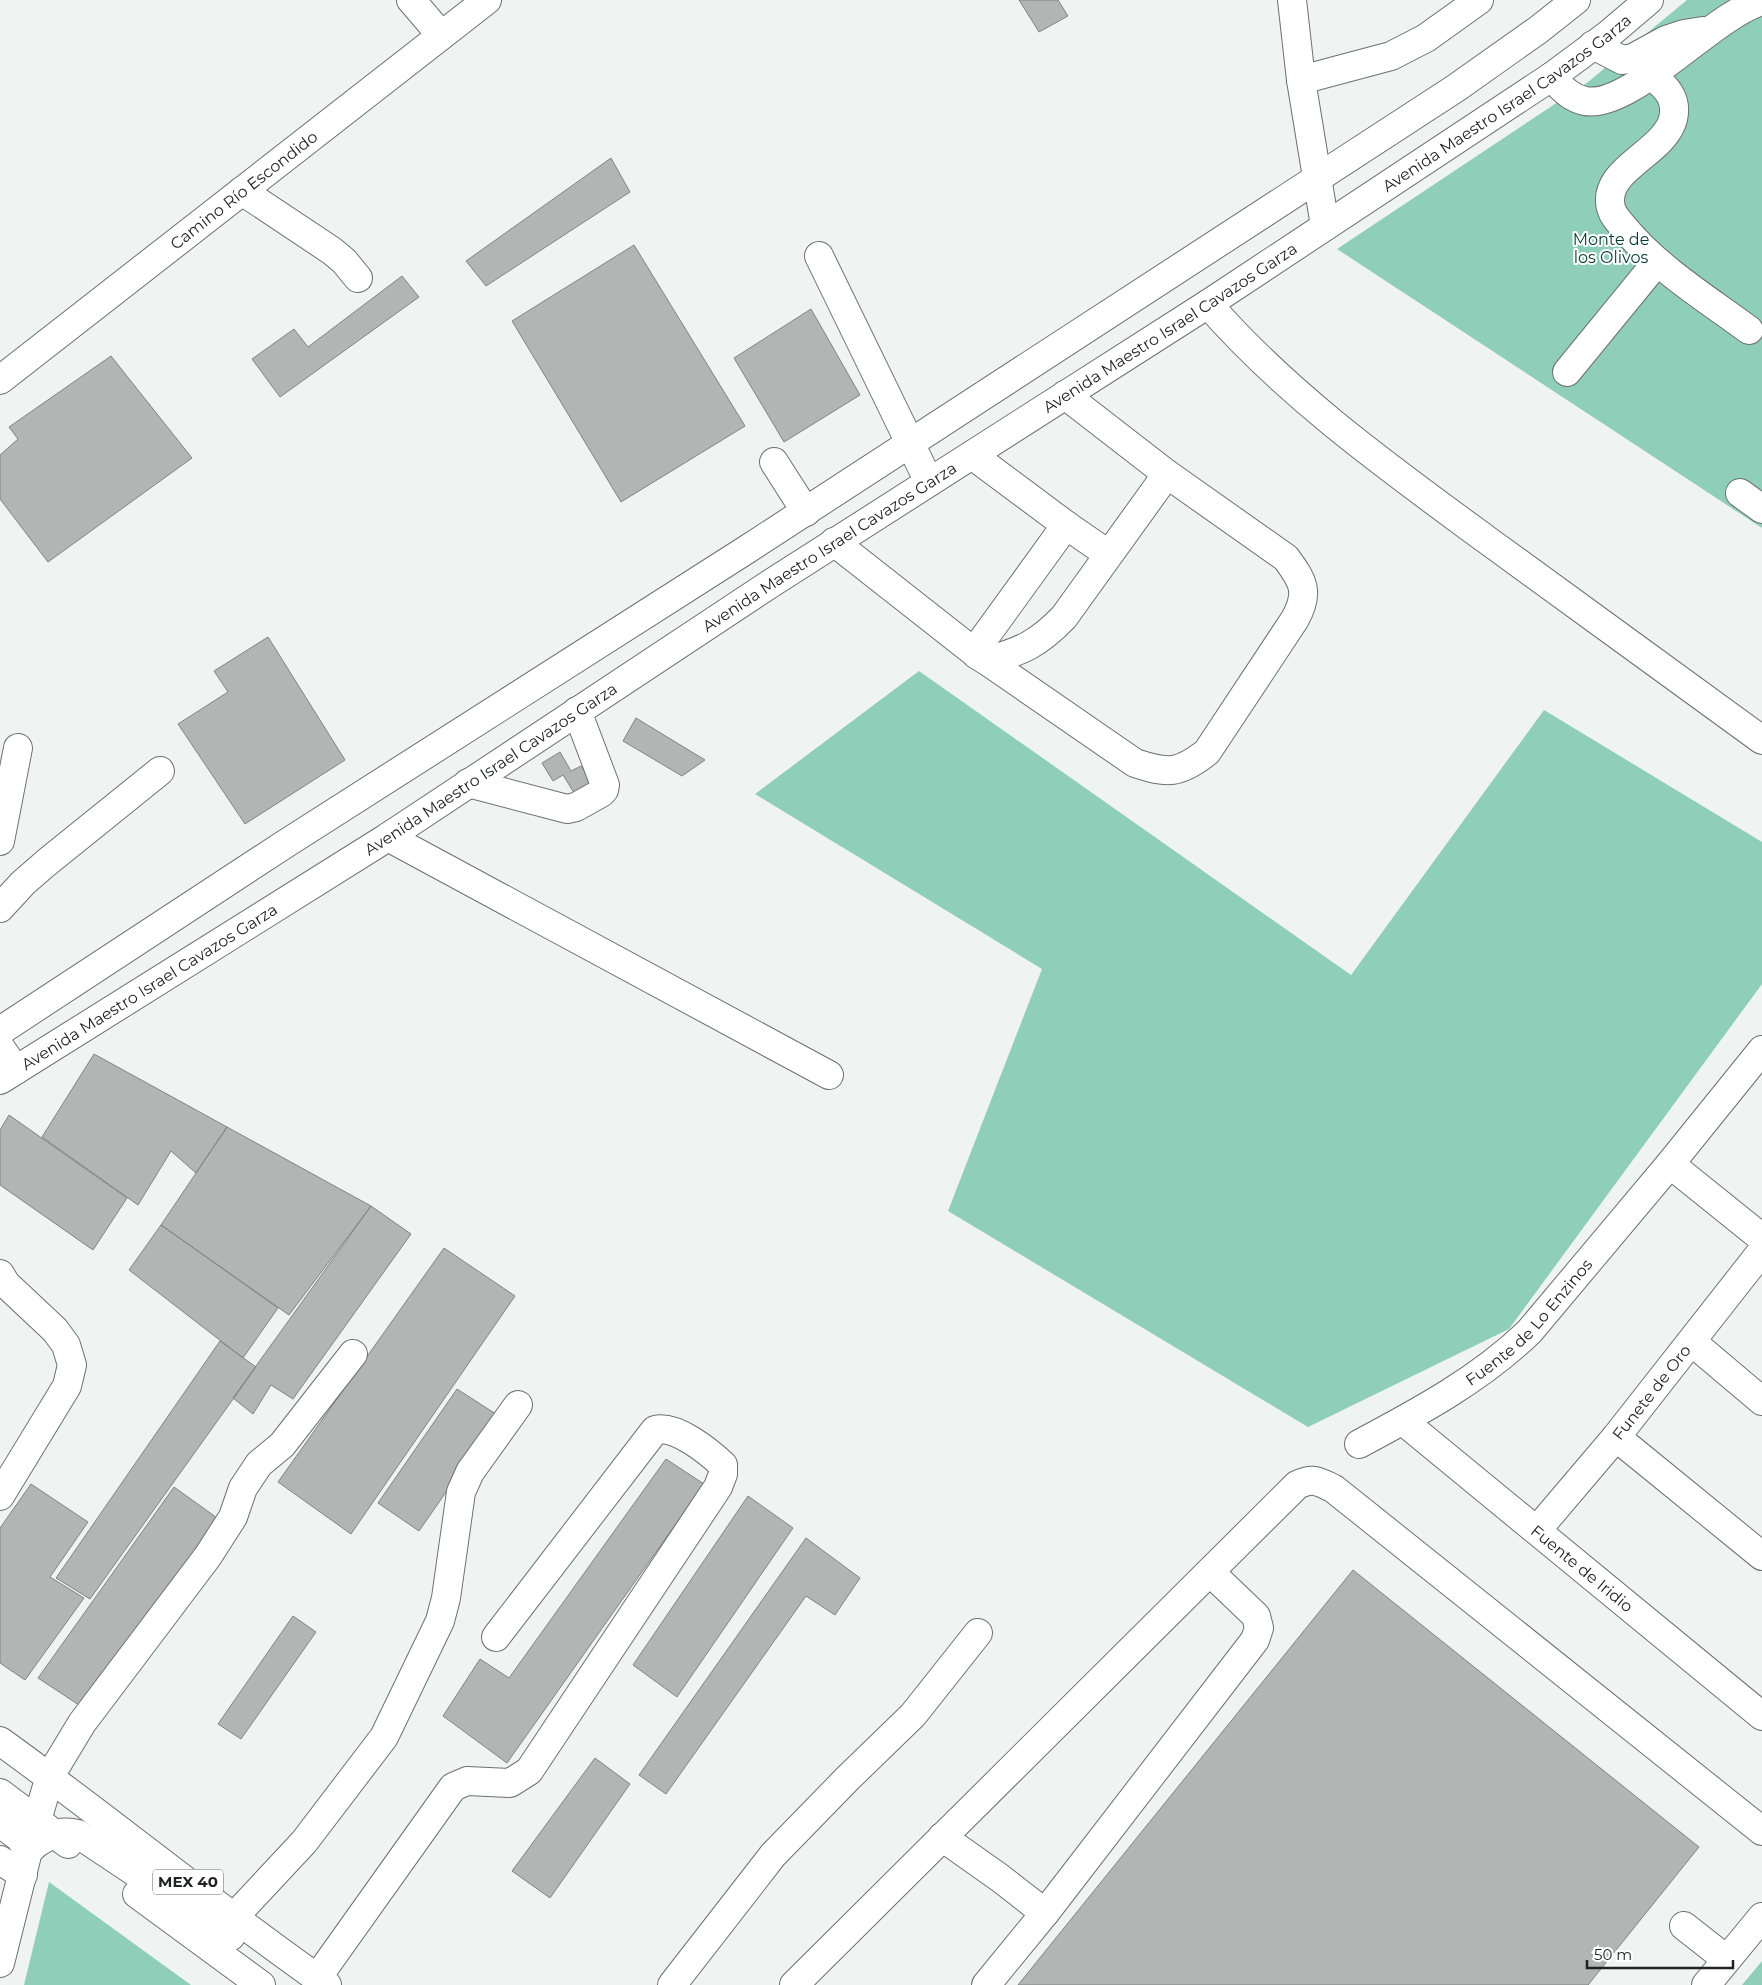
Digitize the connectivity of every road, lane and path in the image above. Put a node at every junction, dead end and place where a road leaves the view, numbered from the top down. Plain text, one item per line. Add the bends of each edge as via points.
1 (411, 0) edge
2 (487, 0) edge
3 (1292, 0) edge
4 (1479, 0) edge
5 (1576, 0) edge
6 (1649, 0) edge
7 (1762, 1) edge
8 (1710, 30) junction
9 (441, 35) junction
10 (1593, 45) junction
11 (1651, 75) junction
12 (1551, 77) junction
13 (1301, 80) junction
14 (1317, 178) junction
15 (242, 191) junction
16 (1325, 226) junction
17 (819, 256) dead end
18 (1657, 262) junction
19 (358, 278) dead end
20 (1208, 304) junction
21 (1758, 327) edge
22 (1568, 372) dead end
23 (0, 380) edge
24 (1065, 395) junction
25 (908, 443) junction
26 (972, 455) junction
27 (774, 462) dead end
28 (1167, 474) junction
29 (929, 482) junction
30 (1740, 493) dead end
31 (1762, 509) edge
32 (806, 512) junction
33 (1066, 525) junction
34 (834, 542) junction
35 (746, 550) junction
36 (1108, 554) junction
37 (770, 584) junction
38 (649, 612) junction
39 (674, 649) junction
40 (981, 657) junction
41 (577, 711) junction
42 (1762, 740) edge
43 (18, 748) dead end
44 (160, 771) dead end
45 (468, 782) junction
46 (388, 837) junction
47 (0, 841) edge
48 (0, 908) edge
49 (0, 1031) edge
50 (0, 1047) edge
51 (1762, 1050) edge
52 (8, 1075) edge
53 (829, 1075) dead end
54 (1670, 1164) junction
55 (1762, 1238) edge
56 (1762, 1251) edge
57 (0, 1274) edge
58 (1692, 1342) junction
59 (352, 1354) dead end
60 (1762, 1401) edge
61 (518, 1405) dead end
62 (1403, 1421) junction
63 (1616, 1437) junction
64 (1358, 1444) dead end
65 (0, 1496) edge
66 (1536, 1530) junction
67 (1762, 1556) edge
68 (1210, 1572) junction
69 (978, 1633) dead end
70 (496, 1637) dead end
71 (1762, 1716) edge
72 (0, 1741) edge
73 (50, 1776) junction
74 (0, 1793) edge
75 (0, 1824) edge
76 (46, 1827) junction
77 (1762, 1831) edge
78 (942, 1837) junction
79 (0, 1860) edge
80 (25, 1863) junction
81 (1045, 1913) junction
82 (234, 1917) junction
83 (1762, 1917) edge
84 (1684, 1926) dead end
85 (274, 1948) junction
86 (1726, 1959) junction
87 (0, 1963) edge
88 (322, 1981) edge
89 (261, 1985) edge
90 (672, 1985) edge
91 (794, 1985) edge
92 (986, 1985) edge
93 (1706, 1985) edge

1 - 9 main road
2 - 9 main road, Camino Río Escondido
3 - 13 main road
4 - 13 main road via 1426,38 1391,56
5 - 14 main road via 1456,88
6 - 10 main road, Avenida Maestro Israel Cavazos Garza
7 - 8 main road
8 - 10 main road via 1666,40 1633,58 1622,60
8 - 11 main road
9 - 15 main road, Camino Río Escondido
10 - 12 main road, Avenida Maestro Israel Cavazos Garza
11 - 12 main road via 1620,93 1594,102 1574,98
11 - 18 main road via 1672,96 1675,106 1672,123 1658,144 1624,171 1610,195 1610,205 1621,224
12 - 16 main road, Avenida Maestro Israel Cavazos Garza
13 - 14 main road
14 - 16 main road
14 - 25 main road
15 - 19 main road via 332,251
15 - 23 main road, Camino Río Escondido
16 - 20 main road, Avenida Maestro Israel Cavazos Garza
17 - 25 main road
18 - 21 main road
18 - 22 main road
20 - 24 main road, Avenida Maestro Israel Cavazos Garza
20 - 42 main road via 1256,354 1355,440
24 - 26 main road, Avenida Maestro Israel Cavazos Garza
24 - 28 main road
25 - 29 main road
25 - 32 main road
26 - 29 main road, Avenida Maestro Israel Cavazos Garza
26 - 33 main road
27 - 32 main road
28 - 36 main road
28 - 40 main road via 1286,558 1304,589 1303,604 1295,619 1207,752 1192,764 1175,770 1158,770 1135,763
29 - 34 main road, Avenida Maestro Israel Cavazos Garza
30 - 31 main road
32 - 35 main road
33 - 36 main road
33 - 40 main road
34 - 37 main road, Avenida Maestro Israel Cavazos Garza
34 - 40 main road
35 - 37 main road
35 - 38 main road
36 - 40 main road via 1052,629 1025,649
37 - 39 main road, Avenida Maestro Israel Cavazos Garza
38 - 39 main road
38 - 49 main road
39 - 41 main road, Avenida Maestro Israel Cavazos Garza
41 - 45 main road, Avenida Maestro Israel Cavazos Garza
41 - 45 main road via 605,785 601,793 567,809
43 - 47 main road
44 - 48 main road via 46,863
45 - 46 main road, Avenida Maestro Israel Cavazos Garza
46 - 52 main road, Avenida Maestro Israel Cavazos Garza
46 - 53 main road
50 - 52 main road
51 - 54 main road, Fuente de Lo Enzinos
54 - 55 main road
54 - 62 main road, Fuente de Lo Enzinos via 1529,1332 1479,1375
56 - 58 main road, Funete de Oro
57 - 65 main road via 6,1284 56,1330 72,1364 67,1386
58 - 60 main road
58 - 63 main road, Funete de Oro
59 - 73 main road via 282,1445 259,1464 243,1488 233,1517 208,1556 82,1723
61 - 82 main road via 470,1472 461,1492 440,1620 384,1737 304,1842
62 - 64 main road, Fuente de Lo Enzinos
62 - 66 main road, Fuente de Iridio
63 - 66 main road, Funete de Oro
63 - 67 main road
66 - 71 main road, Fuente de Iridio
68 - 77 main road via 1297,1485 1308,1480 1320,1481
68 - 78 main road
68 - 81 main road via 1256,1616 1259,1628 1255,1640
69 - 90 main road via 913,1715 773,1855
70 - 88 main road via 655,1430 664,1428 675,1432 723,1465 724,1474 718,1487 528,1771 510,1782 467,1781 453,1787
72 - 73 main road, MEX 40
73 - 76 main road
73 - 82 main road, MEX 40
74 - 76 main road, MEX 40
75 - 80 main road via 20,1838
76 - 80 main road
76 - 85 main road via 90,1840 239,1942 260,1949
76 - 89 main road, MEX 40
78 - 81 main road
78 - 91 main road
79 - 80 main road
80 - 87 main road
81 - 92 main road
82 - 85 main road, MEX 40
83 - 86 main road
84 - 86 main road
85 - 88 main road, MEX 40
86 - 93 main road

